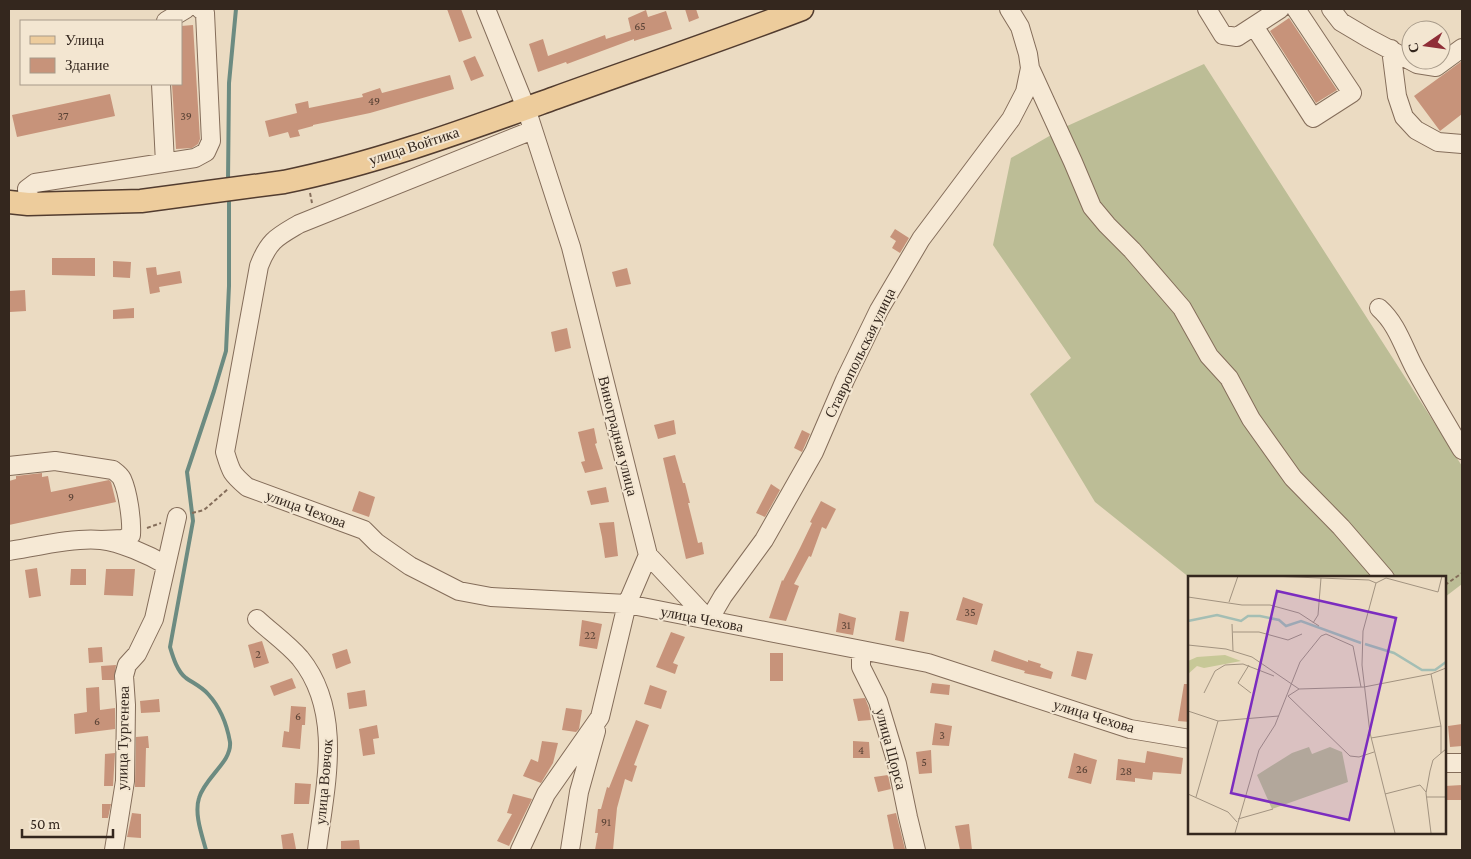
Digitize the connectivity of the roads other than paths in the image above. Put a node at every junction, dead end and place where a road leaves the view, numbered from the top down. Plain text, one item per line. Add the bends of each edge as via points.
1 (186, 9) edge
2 (200, 9) edge
3 (486, 9) edge
4 (802, 9) edge
5 (1009, 9) edge
6 (1207, 9) edge
7 (1280, 9) edge
8 (1296, 9) edge
9 (1331, 9) edge
10 (168, 20) edge
11 (1254, 26) junction
12 (1462, 48) edge
13 (1391, 50) junction
14 (1030, 68) junction
15 (161, 85) edge
16 (526, 108) junction
17 (533, 130) junction
18 (1462, 144) edge
19 (165, 163) junction
20 (18, 203) edge
21 (1379, 308) dead end
22 (1462, 450) edge
23 (9, 466) edge
24 (177, 517) road end
25 (101, 540) junction
26 (9, 551) edge
27 (648, 556) junction
28 (166, 565) junction
29 (1384, 576) edge
30 (627, 604) junction
31 (257, 619) dead end
32 (709, 620) junction
33 (860, 650) junction
34 (600, 717) junction
35 (1188, 739) edge
36 (1446, 763) edge
37 (1462, 763) edge
38 (114, 850) edge
39 (317, 850) edge
40 (520, 850) edge
41 (570, 850) edge
42 (916, 850) edge

1 - 10 street
2 - 19 street via 205,14 211,140 206,152 195,158
3 - 16 street, Виноградная улица
4 - 16 main road, улица Войтика
5 - 14 street, Ставропольская улица via 1020,27
6 - 11 street via 1223,35 1237,38
7 - 11 street
8 - 11 street via 1352,93 1313,118
9 - 13 street via 1341,22
12 - 13 street via 1436,67 1418,64
13 - 18 street via 1397,96 1404,117 1416,130 1438,142
14 - 29 street via 1092,207 1182,308 1209,356 1229,378 1251,419 1293,478
14 - 32 street, Ставропольская улица via 1025,92 1011,119 921,239 878,310 814,452 764,540
15 - 19 street
16 - 17 street, Виноградная улица
16 - 20 main road, улица Войтика via 378,159 284,182 141,201
17 - 27 street, Виноградная улица via 571,247
17 - 30 street, улица Чехова via 299,224 277,237 265,249 259,266 225,452 235,476 247,487 364,530 410,566 459,591 491,597
19 - 20 street via 35,184 27,189
21 - 22 street via 1399,334 1419,378
23 - 25 street via 55,461 113,470 121,476 130,535 123,539
24 - 28 street, улица Тургенева
25 - 26 street
25 - 28 street via 151,556
27 - 30 street
27 - 32 street
28 - 38 street, улица Тургенева via 154,619 124,676 124,782
30 - 32 street, улица Чехова
30 - 34 street
31 - 39 street, улица Вовчок via 299,657 312,676 324,707 328,727 328,772
32 - 33 street, улица Чехова
33 - 35 street, улица Чехова via 928,663 1130,729
33 - 42 street, улица Щорса via 861,667 878,701 897,764
34 - 40 street via 546,794
34 - 41 street via 579,792
36 - 37 street

